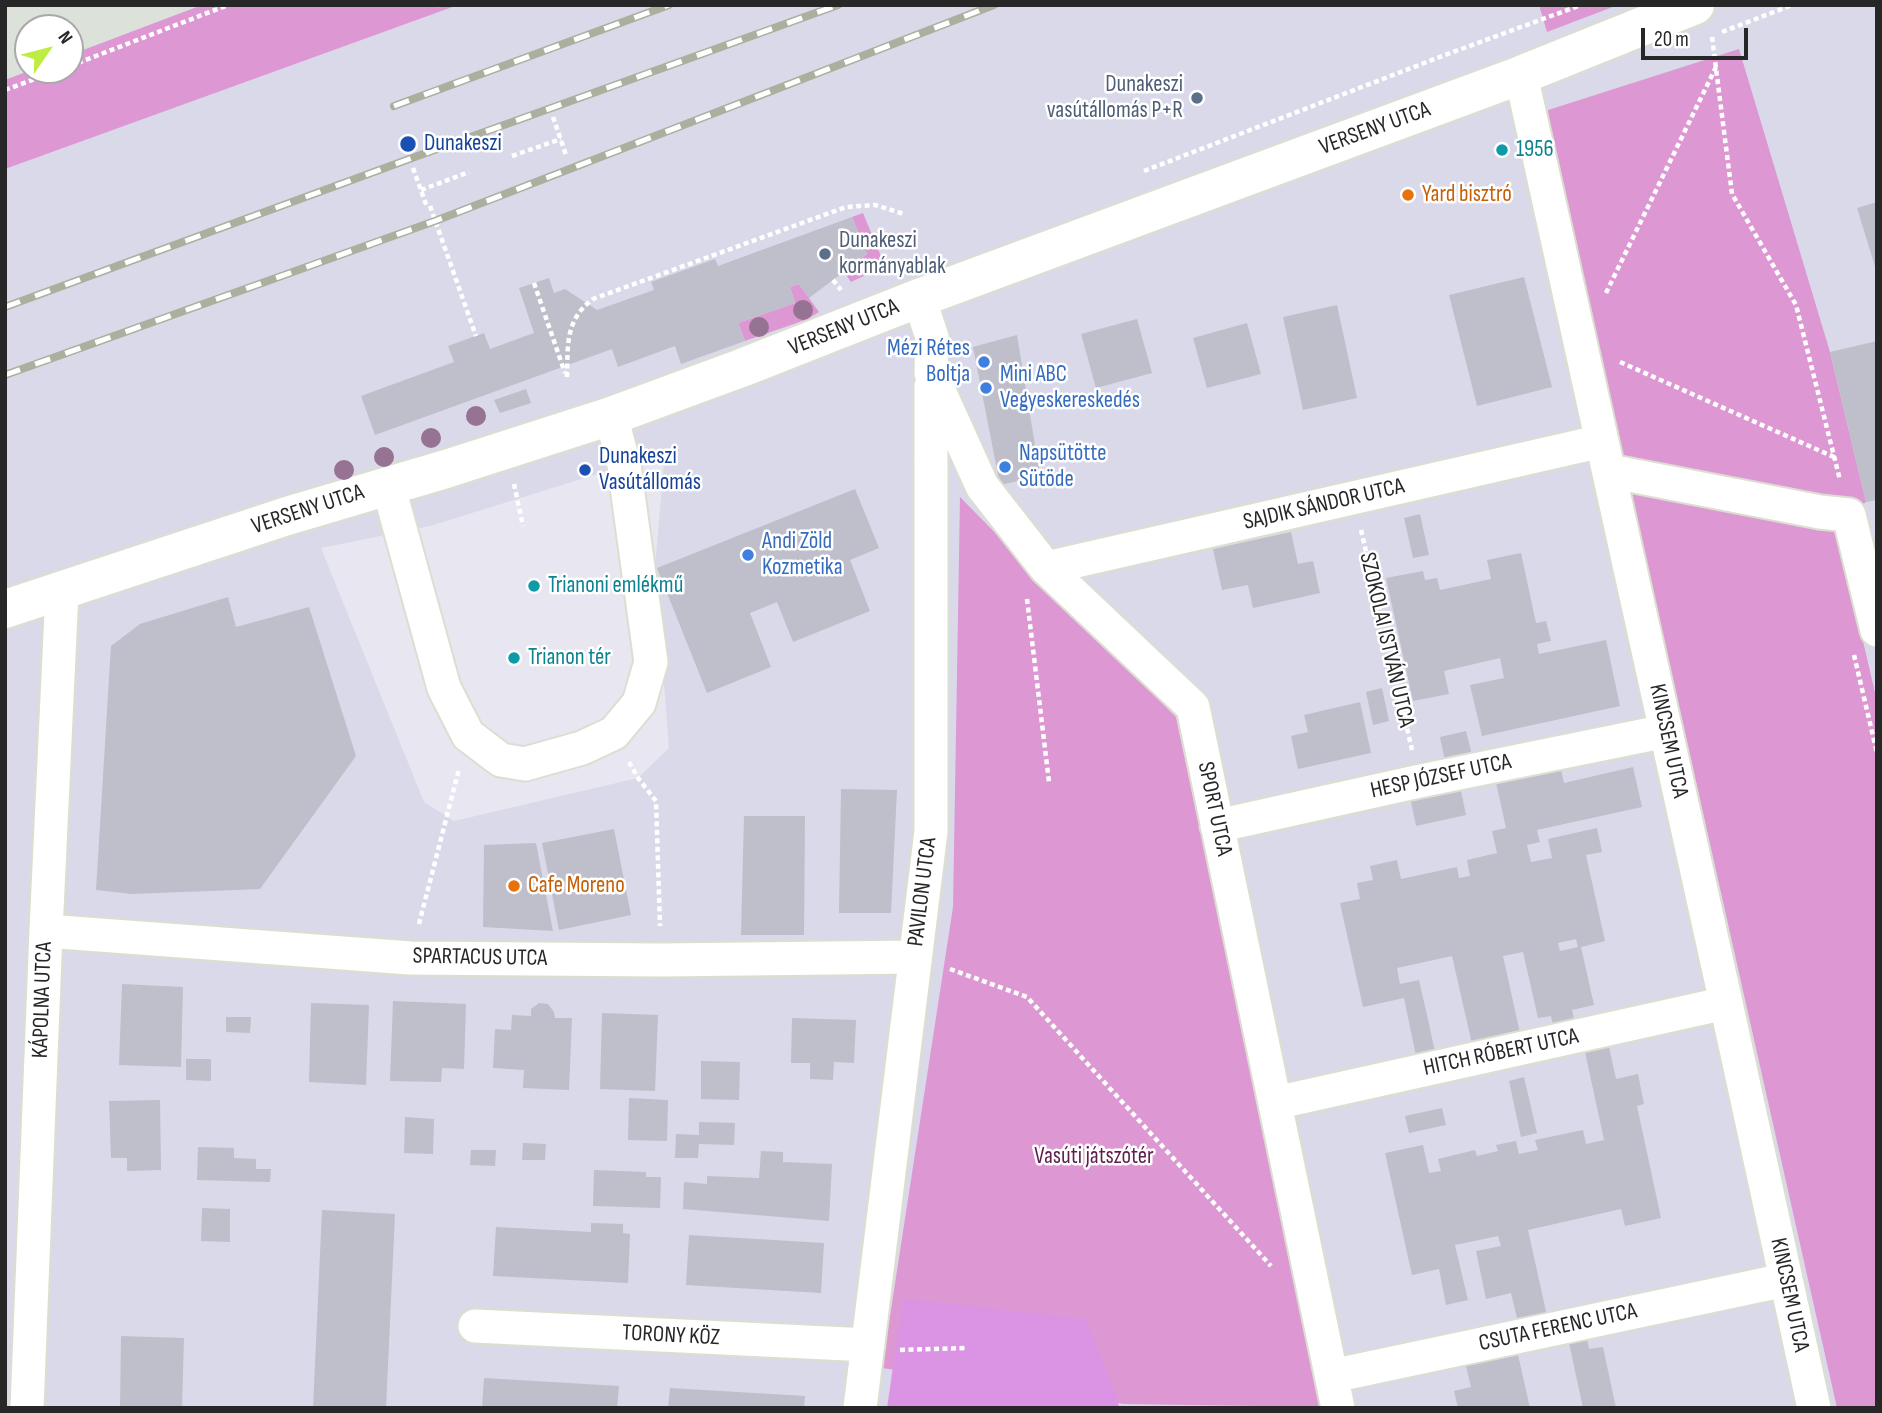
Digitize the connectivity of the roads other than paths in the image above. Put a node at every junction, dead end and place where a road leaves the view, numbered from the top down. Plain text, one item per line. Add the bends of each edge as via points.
1 (1703, 20) edge
2 (1521, 75) junction
3 (919, 298) junction
4 (932, 373) junction
5 (611, 416) junction
6 (1606, 456) junction
7 (388, 485) junction
8 (1036, 578) junction
9 (62, 592) junction
10 (5, 609) edge
11 (1877, 630) edge
12 (1666, 731) junction
13 (1217, 826) junction
14 (46, 931) junction
15 (915, 957) junction
16 (1726, 1003) junction
17 (1275, 1103) junction
18 (1785, 1280) junction
19 (475, 1326) dead end
20 (868, 1345) junction
21 (1335, 1392) edge
22 (27, 1408) edge
23 (860, 1408) edge
24 (1814, 1408) edge

1 - 2 street, VERSENY UTCA
2 - 3 street, VERSENY UTCA
2 - 6 street, KINCSEM UTCA
3 - 4 street, SPORT UTCA via 932,337
3 - 5 street, VERSENY UTCA
4 - 8 street, SPORT UTCA via 982,486
4 - 15 street, PAVILON UTCA via 931,831
5 - 7 street, VERSENY UTCA
5 - 7 street via 624,465 651,662 639,703 614,733 582,748 526,764 500,760 468,735 444,688
6 - 8 street, SAJDIK SÁNDOR UTCA via 1353,498
6 - 11 street via 1821,512 1849,515
6 - 12 street, KINCSEM UTCA
7 - 9 street, VERSENY UTCA
8 - 13 street, SPORT UTCA via 1192,707
9 - 10 street, VERSENY UTCA
9 - 14 street, KÁPOLNA UTCA
12 - 13 street, HESP JÓZSEF UTCA
12 - 16 street, KINCSEM UTCA
13 - 17 street, SPORT UTCA
14 - 15 street, SPARTACUS UTCA via 410,958
14 - 22 street, KÁPOLNA UTCA
15 - 20 street, PAVILON UTCA
16 - 17 street, HITCH RÓBERT UTCA
16 - 18 street, KINCSEM UTCA
17 - 21 street, SPORT UTCA
18 - 21 street, CSUTA FERENC UTCA
18 - 24 street, KINCSEM UTCA
19 - 20 street, TORONY KÖZ
20 - 23 street, PAVILON UTCA

